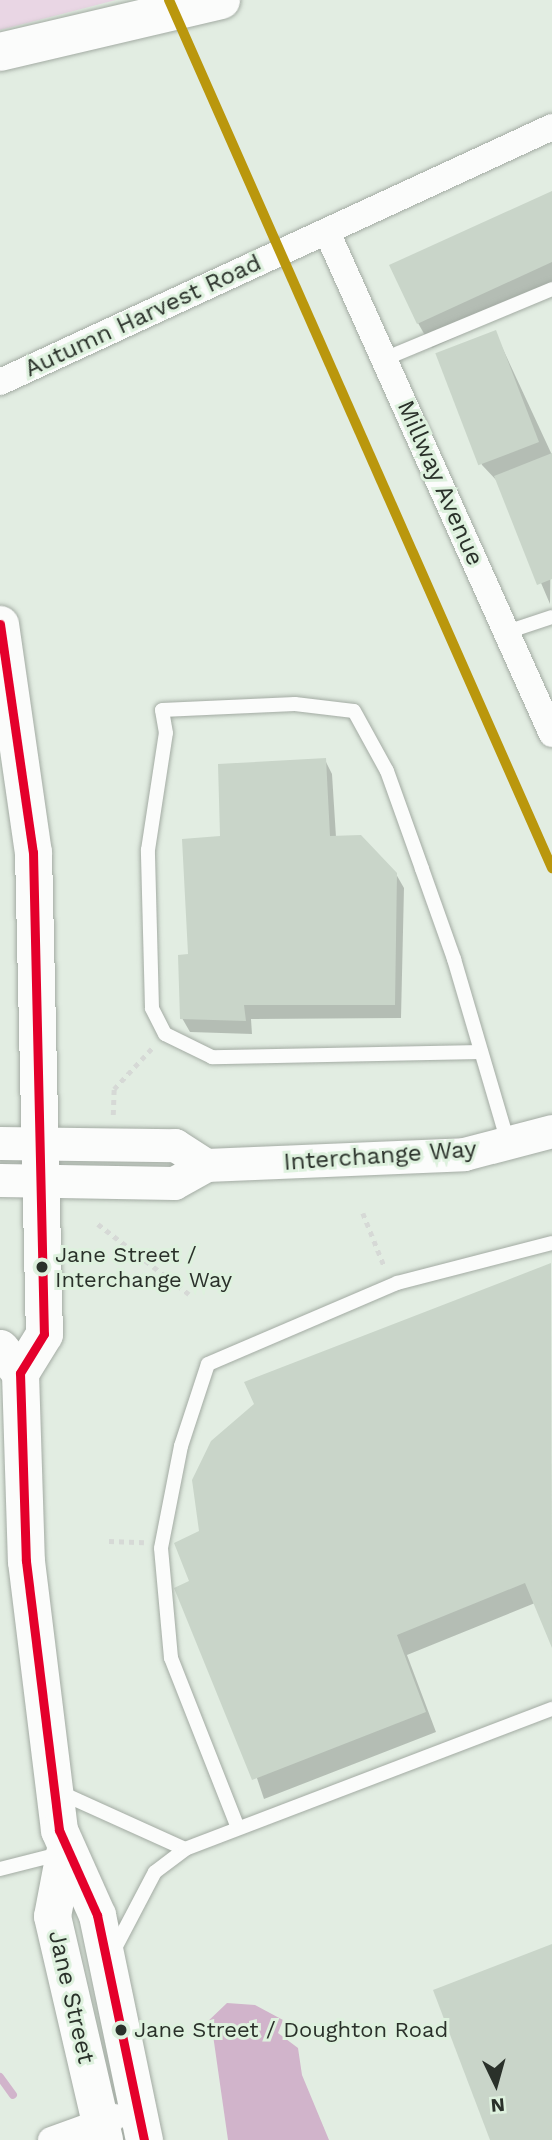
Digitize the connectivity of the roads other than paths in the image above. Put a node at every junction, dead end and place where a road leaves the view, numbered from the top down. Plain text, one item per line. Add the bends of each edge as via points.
1 (220, 0) edge
2 (0, 52) edge
3 (552, 127) edge
4 (327, 232) junction
5 (551, 292) edge
6 (384, 359) junction
7 (0, 382) edge
8 (552, 617) edge
9 (0, 624) edge
10 (507, 632) junction
11 (552, 733) edge
12 (481, 1052) junction
13 (551, 1135) edge
14 (508, 1142) junction
15 (0, 1143) edge
16 (36, 1145) junction
17 (206, 1166) junction
18 (0, 1180) edge
19 (39, 1183) junction
20 (552, 1243) edge
21 (10, 1361) edge
22 (552, 1709) edge
23 (54, 1789) junction
24 (238, 1828) junction
25 (185, 1849) junction
26 (64, 1853) junction
27 (0, 1869) edge
28 (111, 1983) junction
29 (140, 2125) edge
30 (102, 2131) edge
31 (51, 2140) edge

1 - 2 highway
3 - 4 street, Autumn Harvest Road
4 - 6 street, Millway Avenue
4 - 7 street, Autumn Harvest Road
5 - 6 lane
6 - 10 street, Millway Avenue
8 - 10 lane
9 - 16 main road, Jane Street via 33,852
10 - 11 street, Millway Avenue
12 - 12 lane via 387,771 354,711 295,704 162,710 166,733 148,850 152,1008 165,1034 212,1057
12 - 14 lane
13 - 14 street, Interchange Way
14 - 17 street, Interchange Way via 464,1154
15 - 16 street
16 - 17 street via 175,1145
16 - 19 main road, Jane Street
17 - 19 street, Interchange Way via 174,1183
18 - 19 street, Interchange Way
19 - 21 main road, Jane Street via 44,1334
20 - 24 lane via 391,1286 208,1364 181,1446 162,1543 171,1658
21 - 23 main road, Jane Street via 26,1561
22 - 24 lane
23 - 25 lane
23 - 26 main road, Jane Street
24 - 25 lane
25 - 28 lane via 155,1872 121,1928
26 - 27 lane
26 - 28 main road, Jane Street via 97,1915
26 - 30 main road, Jane Street via 52,1916
28 - 29 main road, Jane Street
29 - 30 street
30 - 31 street

